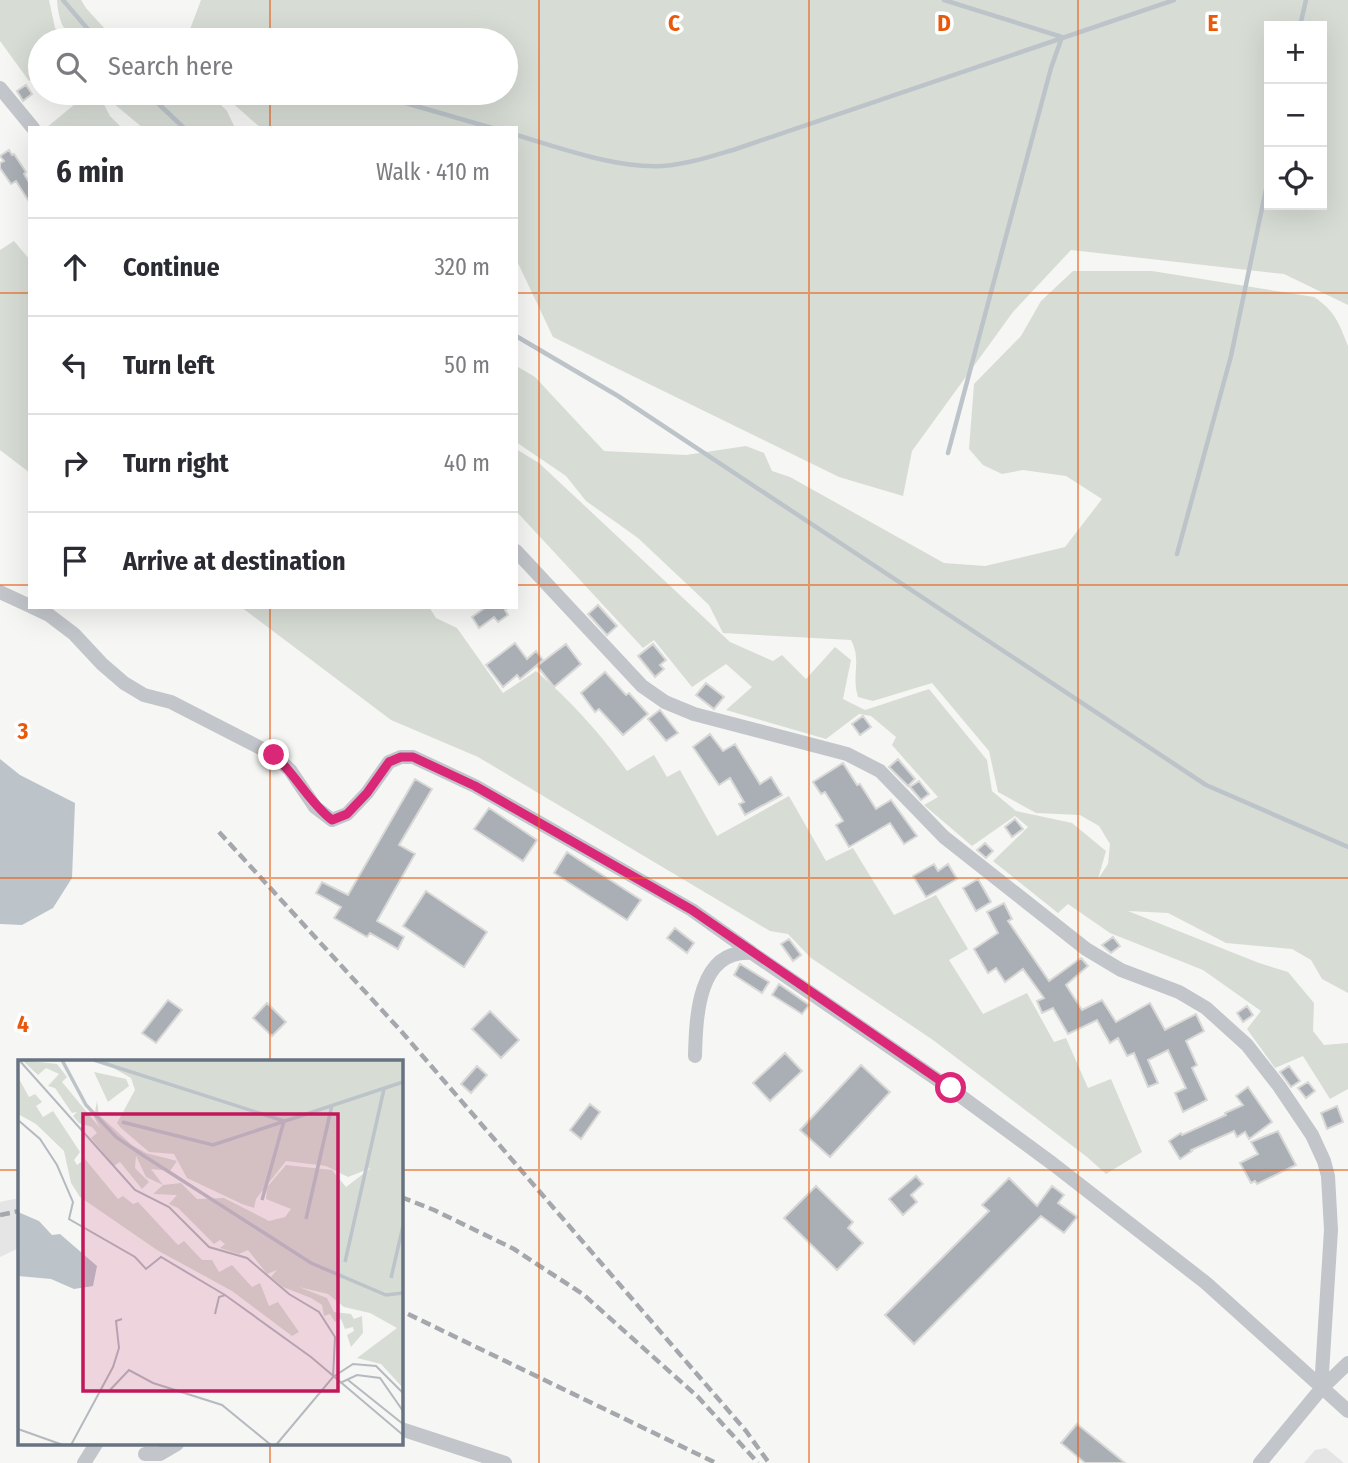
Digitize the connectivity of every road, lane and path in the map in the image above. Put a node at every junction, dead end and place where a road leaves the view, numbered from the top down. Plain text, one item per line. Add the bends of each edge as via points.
1 (0, 88) edge
2 (31, 126) edge
3 (518, 553) edge
4 (0, 592) edge
5 (28, 606) edge
6 (36, 609) edge
7 (752, 953) junction
8 (695, 1056) dead end
9 (1348, 1363) edge
10 (1321, 1389) junction
11 (1348, 1411) edge
12 (402, 1429) edge
13 (95, 1446) edge
14 (174, 1446) edge
15 (145, 1454) dead end
16 (85, 1463) edge
17 (505, 1463) edge
18 (1260, 1463) edge

1 - 2 street
3 - 10 street via 642,686 665,702 865,762 880,771 944,837 1086,949 1121,970 1193,1000 1247,1045 1312,1135 1328,1176 1331,1230
4 - 5 street
6 - 7 street via 74,634 124,683 274,755 315,807 332,820 347,814 389,762 413,757 475,786 680,903
7 - 8 street via 738,952 717,964 703,989
7 - 10 street via 951,1088 1052,1164 1206,1283
9 - 10 street
10 - 11 street
10 - 18 street
12 - 17 street
13 - 16 street
14 - 15 street via 160,1454

